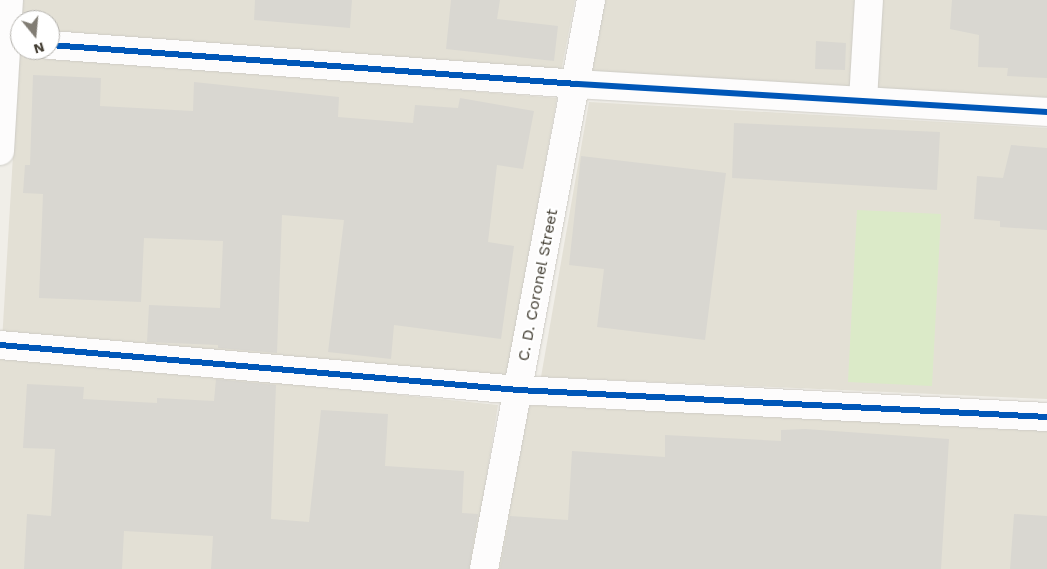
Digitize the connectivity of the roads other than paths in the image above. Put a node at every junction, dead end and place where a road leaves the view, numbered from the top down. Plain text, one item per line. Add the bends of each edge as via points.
1 (591, 0) edge
2 (869, 0) edge
3 (60, 46) edge
4 (12, 60) edge
5 (577, 84) junction
6 (863, 100) junction
7 (1047, 112) edge
8 (0, 151) edge
9 (0, 345) edge
10 (518, 390) junction
11 (1047, 417) edge
12 (484, 569) edge

1 - 5 street, C. D. Coronel Street
2 - 6 street
3 - 5 street
4 - 8 street
5 - 6 street
5 - 10 street, C. D. Coronel Street
6 - 7 street
9 - 10 street
10 - 11 street
10 - 12 street, C. D. Coronel Street

